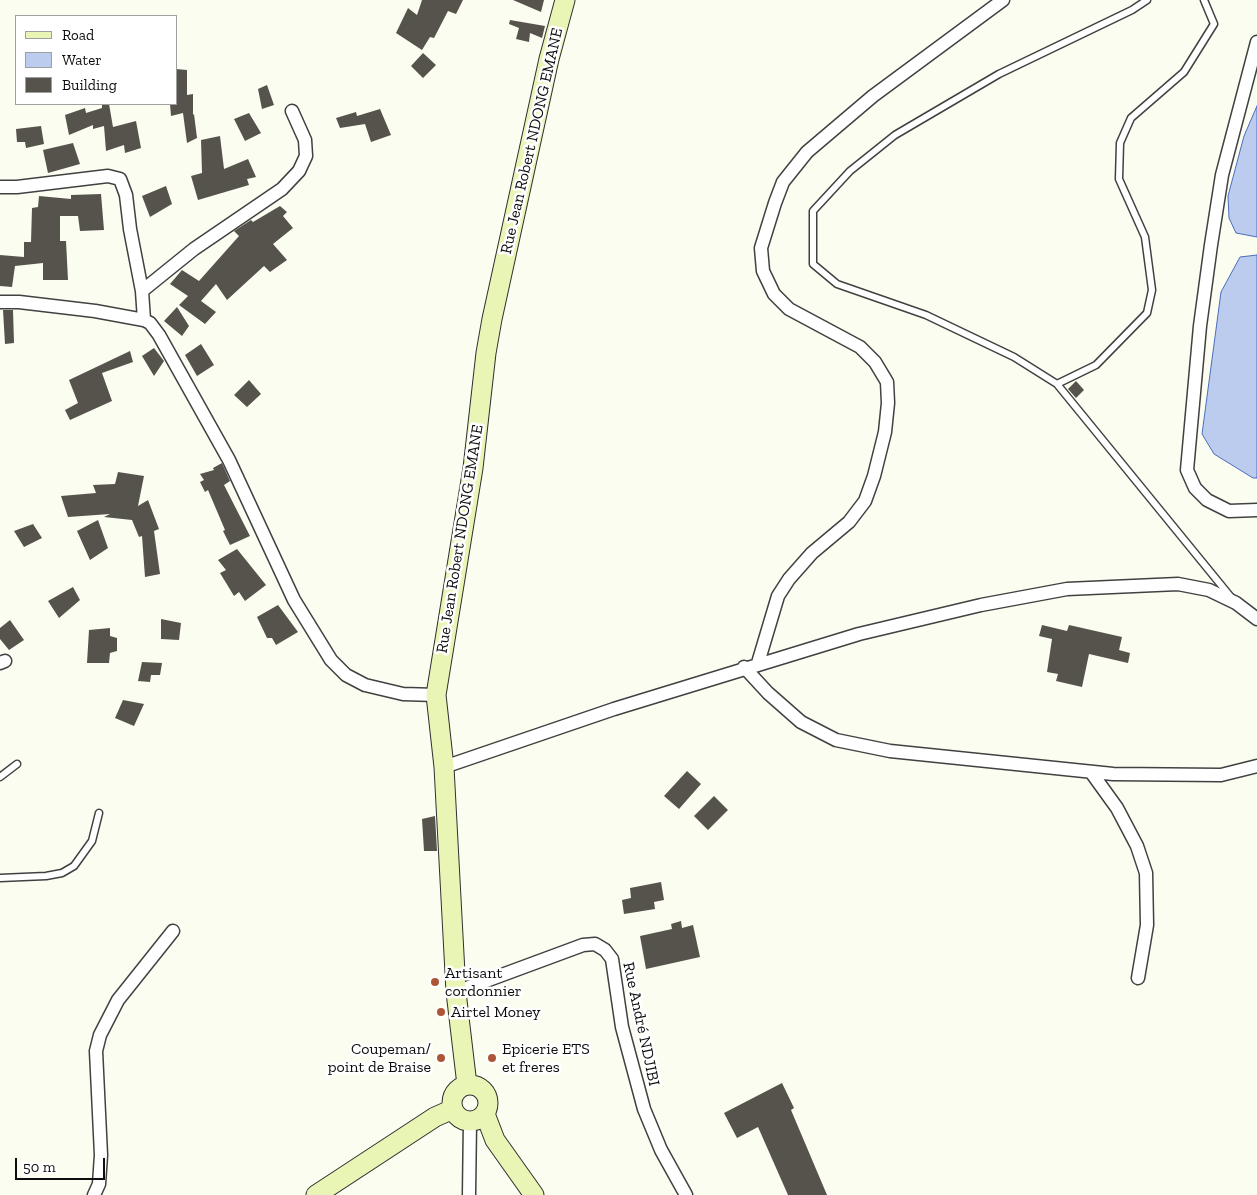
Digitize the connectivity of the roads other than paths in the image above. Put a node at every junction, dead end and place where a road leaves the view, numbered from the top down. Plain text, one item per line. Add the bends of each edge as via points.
1 (565, 0) edge
2 (1003, 0) edge
3 (1147, 0) edge
4 (1204, 0) edge
5 (1257, 42) edge
6 (292, 111) dead end
7 (0, 186) edge
8 (142, 291) junction
9 (0, 302) edge
10 (144, 320) junction
11 (1057, 384) junction
12 (1257, 510) edge
13 (1236, 603) junction
14 (1257, 619) edge
15 (758, 663) junction
16 (744, 667) junction
17 (436, 695) junction
18 (18, 764) dead end
19 (1257, 766) edge
20 (444, 767) junction
21 (1091, 772) junction
22 (0, 777) edge
23 (99, 813) dead end
24 (0, 878) edge
25 (173, 931) dead end
26 (1138, 978) dead end
27 (456, 992) junction
28 (467, 1085) junction
29 (453, 1109) junction
30 (477, 1118) junction
31 (94, 1195) edge
32 (316, 1195) edge
33 (468, 1195) edge
34 (534, 1195) edge
35 (686, 1195) edge

1 - 17 street, Rue Jean Robert NDONG EMANE via 549,58 490,327 474,468
2 - 15 street via 873,96 807,152 783,182 761,248 763,271 774,294 798,314 860,347 875,362 887,382 888,403 874,476 865,501 789,579 778,596
3 - 11 lane via 998,74 895,135 850,171 813,211 813,264 837,284 926,315 1014,357
4 - 11 lane via 1214,24 1184,72 1131,118 1120,143 1119,179 1145,237 1152,290 1147,313 1096,365
5 - 12 street via 1216,210 1200,326 1187,470 1195,488 1207,500 1229,511
6 - 8 street via 305,140 306,156 299,171 282,188 194,249
7 - 8 street via 117,177 126,195
8 - 10 street
9 - 10 street via 95,311
10 - 17 street via 159,335 228,460 294,600 331,660 346,675 365,685 403,694
11 - 13 lane
13 - 14 street
13 - 15 street via 1209,590 1178,584 1066,589 859,634
15 - 16 street
16 - 20 street
16 - 21 street via 801,722 836,740 890,751
17 - 20 street, Rue Jean Robert NDONG EMANE
18 - 22 lane
19 - 21 street via 1221,775
20 - 27 street, Rue Jean Robert NDONG EMANE
21 - 26 street via 1117,808 1137,846 1146,873 1147,925
23 - 24 lane via 92,841 74,866 62,873 46,876
25 - 31 street via 118,1000 100,1035 96,1051 101,1155 99,1184
27 - 28 street, Rue Jean Robert NDONG EMANE
27 - 35 street, Rue André NDJIBI via 583,945 595,944 606,950 612,959 622,1027 644,1109 660,1150
28 - 29 street via 456,1091
28 - 30 street via 481,1088 487,1096 488,1105
29 - 30 street via 459,1118
29 - 32 street via 435,1116
30 - 33 street
30 - 34 street

